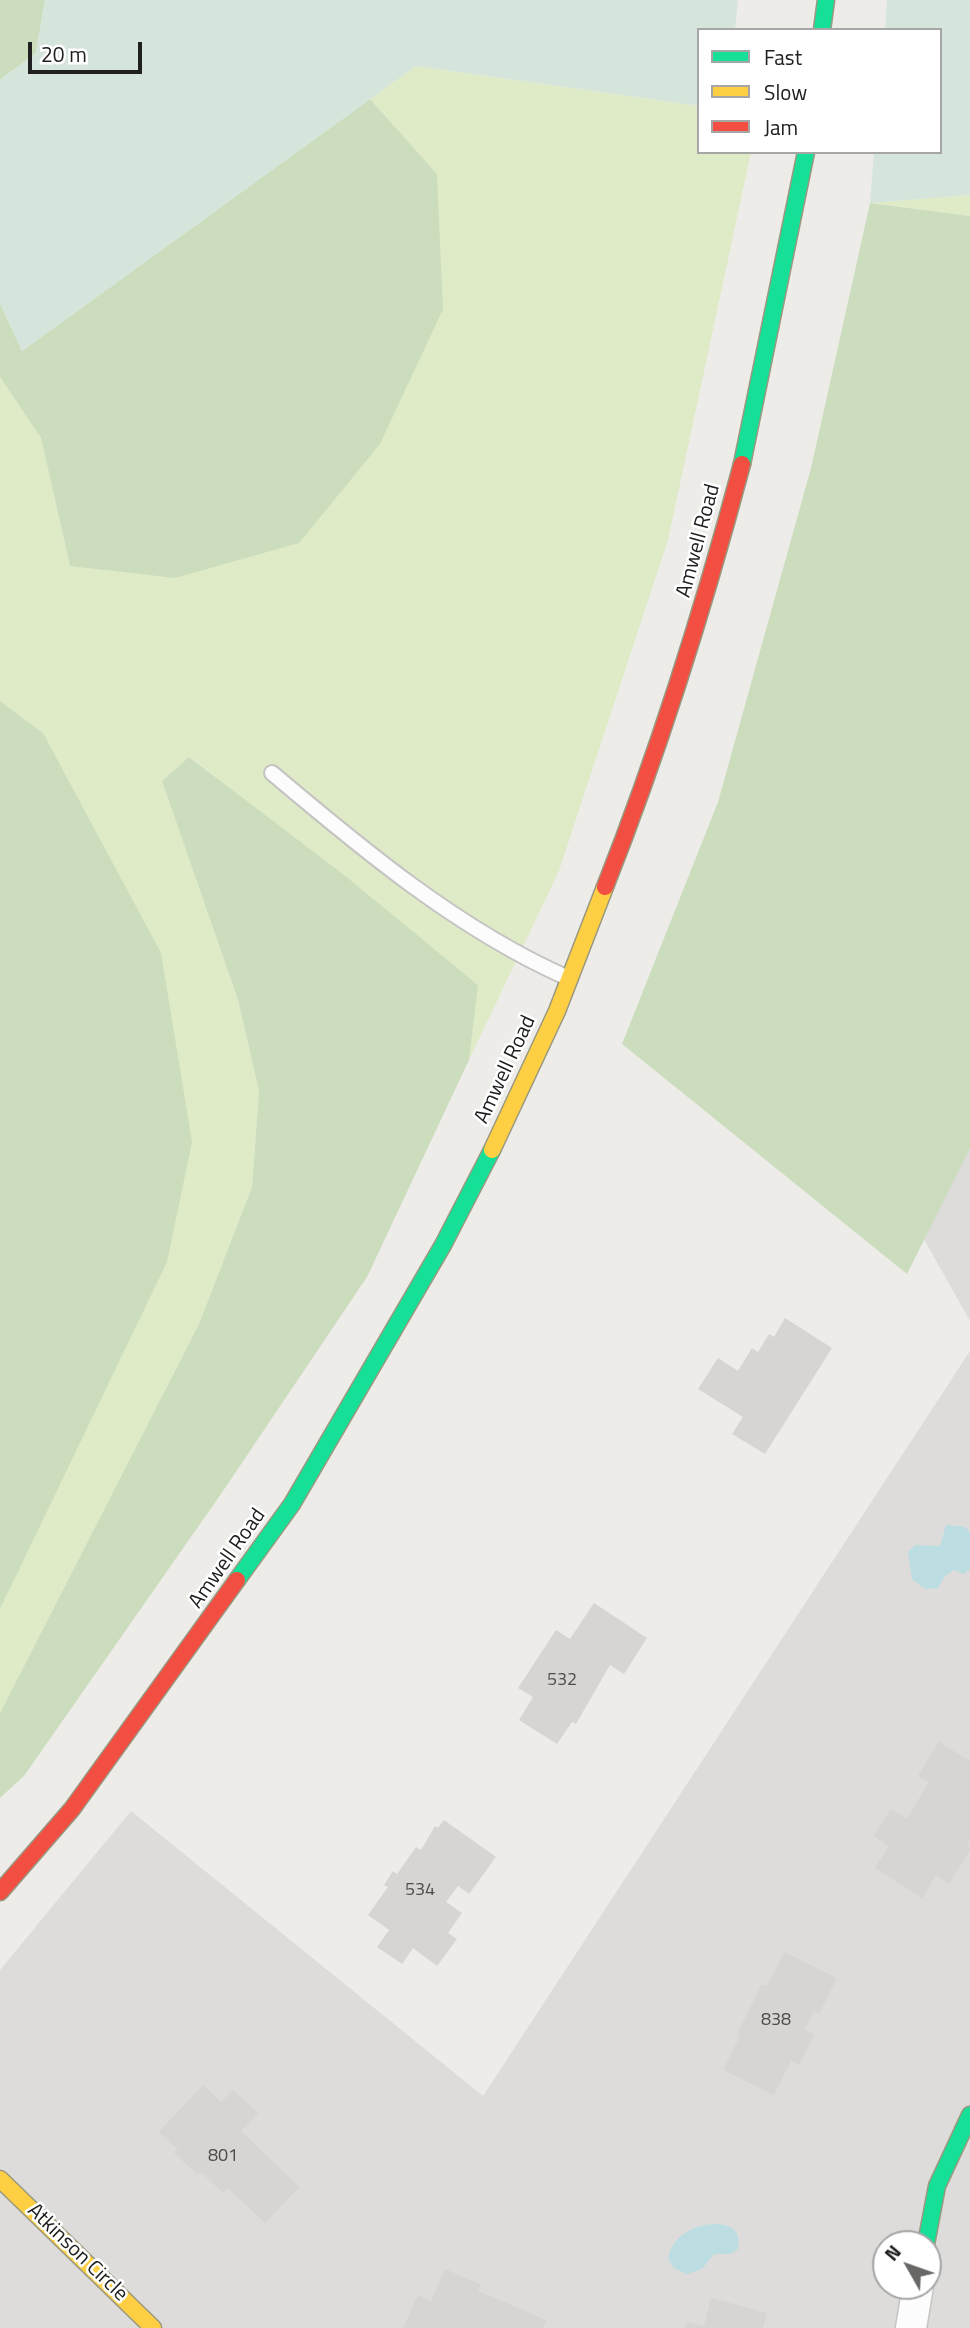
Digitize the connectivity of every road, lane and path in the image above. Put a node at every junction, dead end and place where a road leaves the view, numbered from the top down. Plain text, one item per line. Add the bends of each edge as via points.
1 (826, 0) edge
2 (822, 28) edge
3 (806, 154) edge
4 (272, 773) dead end
5 (569, 978) junction
6 (0, 1892) edge
7 (970, 2115) edge
8 (0, 2179) edge
9 (929, 2230) edge
10 (916, 2300) edge
11 (153, 2328) edge
12 (911, 2328) edge

1 - 2 main road
3 - 5 main road, Amwell Road via 751,431 705,602 646,783
4 - 5 lane via 375,859 527,960
5 - 6 main road, Amwell Road via 443,1245 292,1504 72,1809
7 - 9 main road via 937,2186
8 - 11 main road, Atkinson Circle
10 - 12 street

